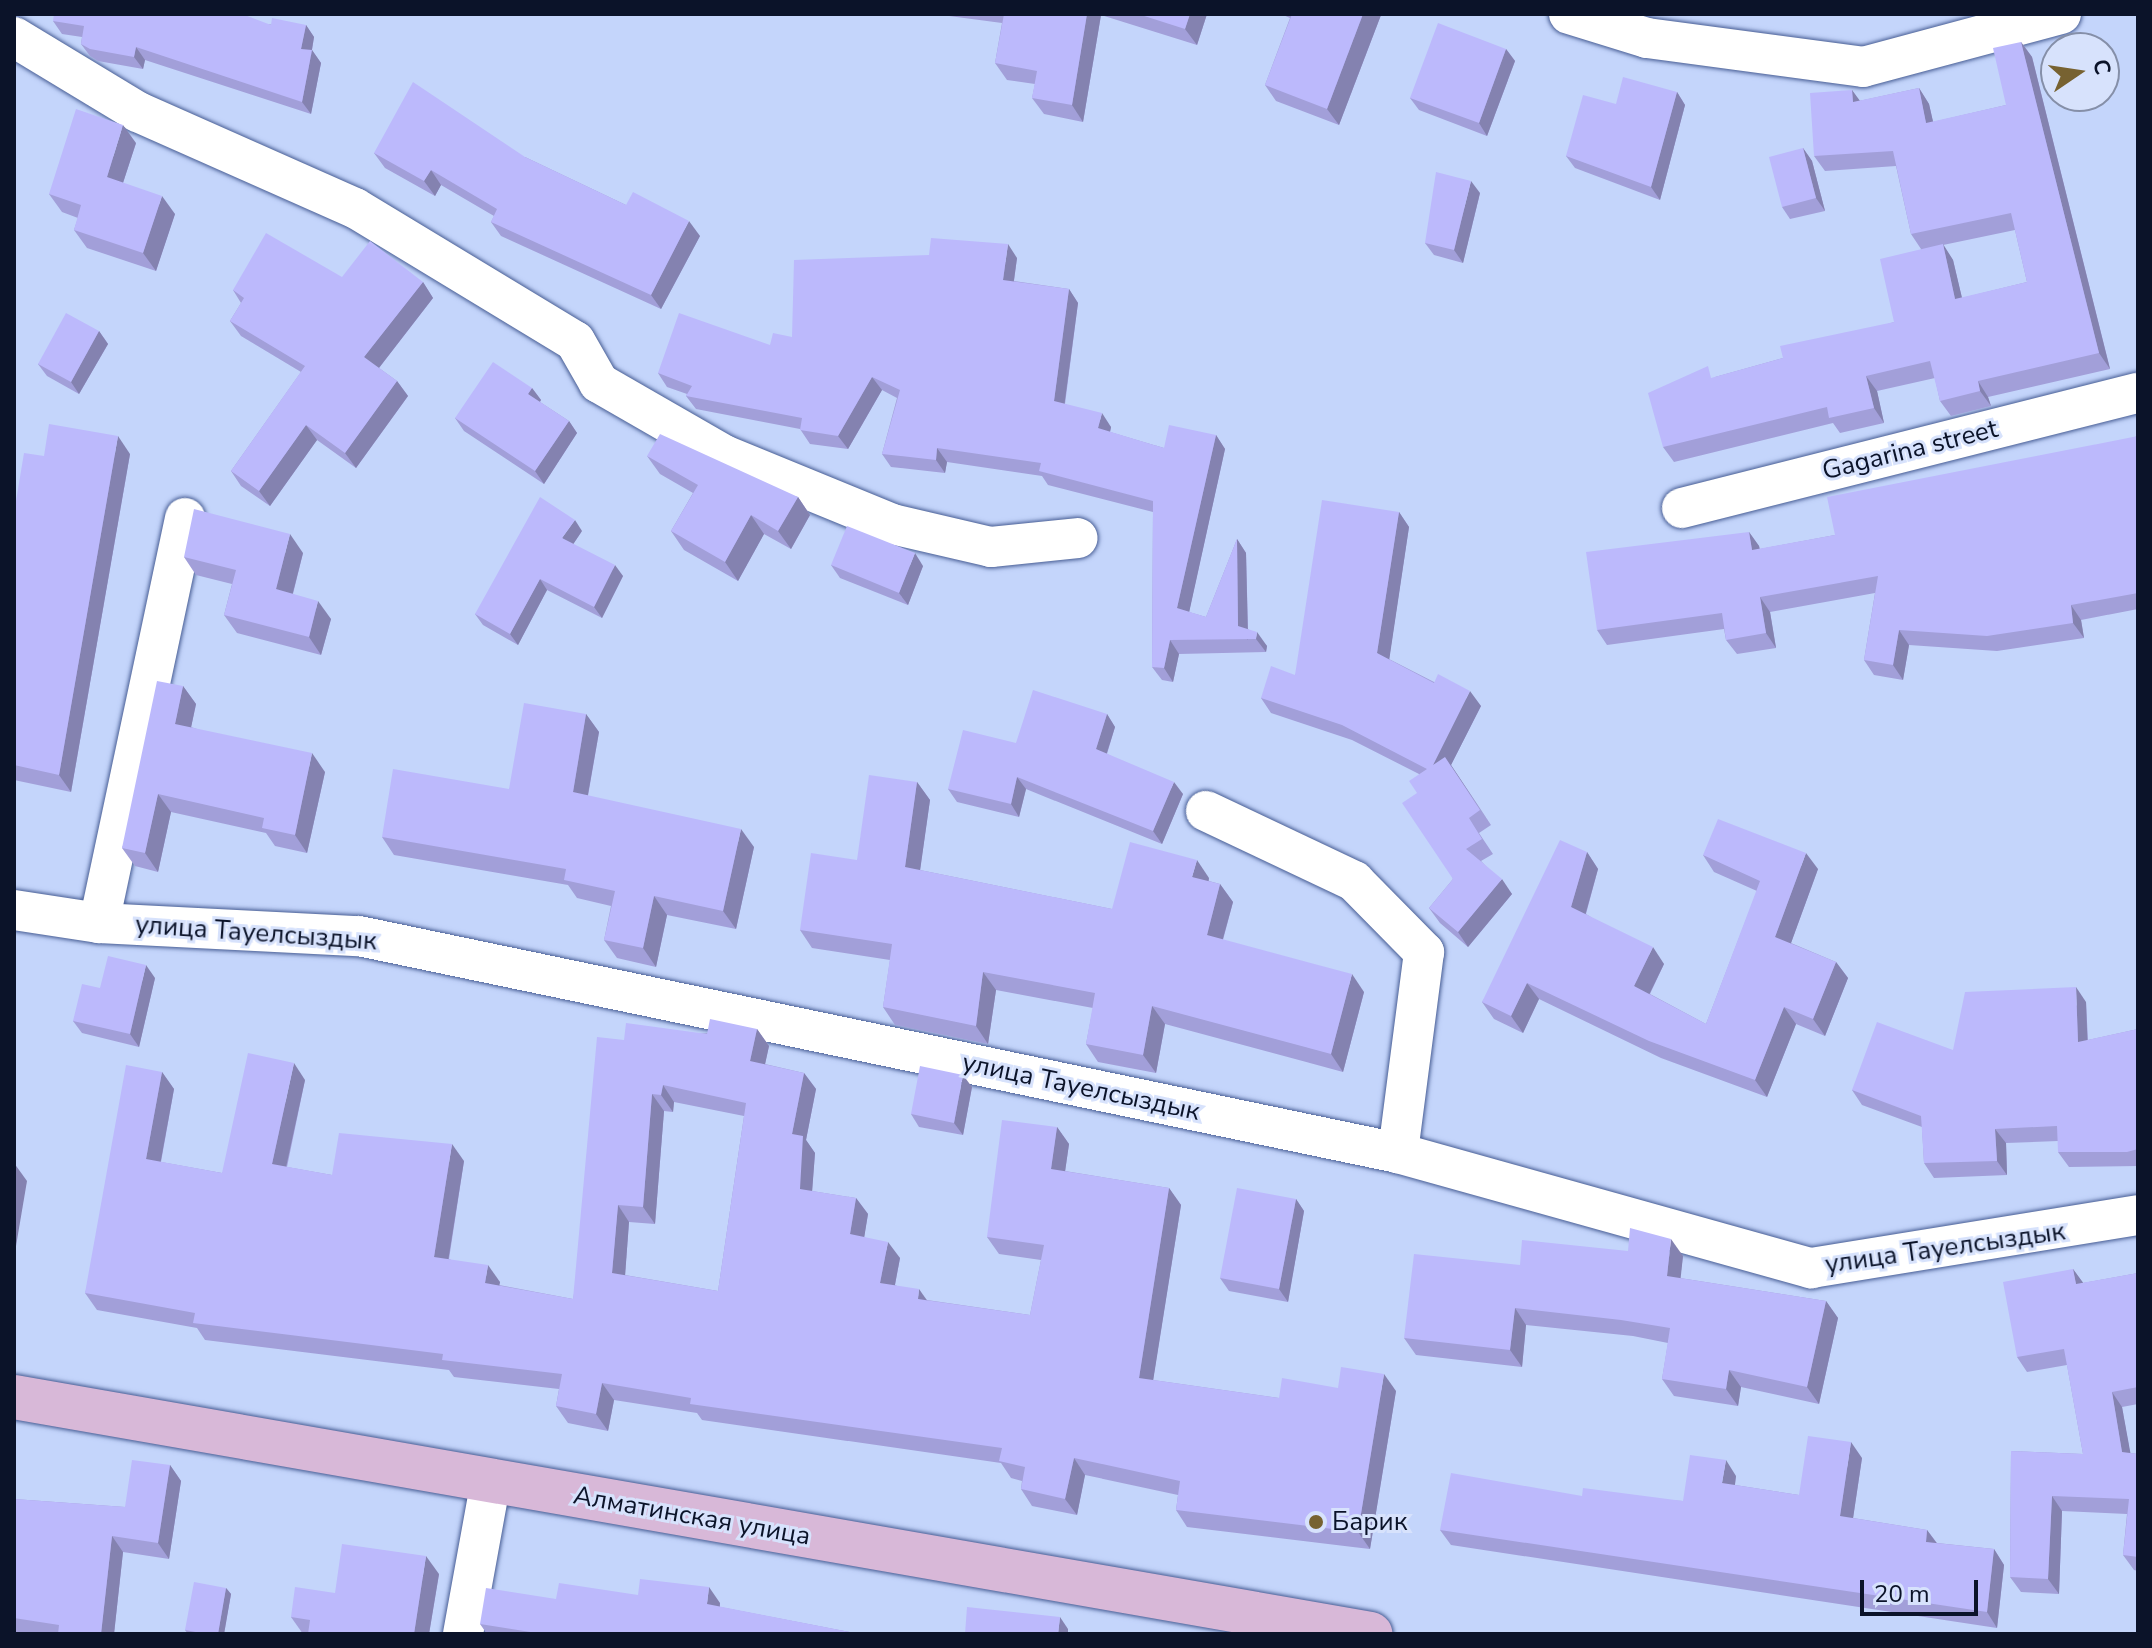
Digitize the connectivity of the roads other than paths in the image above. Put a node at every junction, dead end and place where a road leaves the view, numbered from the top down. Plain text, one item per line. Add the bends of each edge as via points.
1 (1569, 14) edge
2 (2061, 14) edge
3 (14, 37) edge
4 (2138, 393) edge
5 (1682, 508) dead end
6 (185, 518) dead end
7 (1078, 538) dead end
8 (1206, 811) dead end
9 (14, 910) edge
10 (99, 923) junction
11 (1398, 1153) junction
12 (2138, 1215) edge
13 (14, 1397) edge
14 (491, 1480) junction
15 (463, 1634) edge
16 (1370, 1634) edge

1 - 2 street via 1647,38 1863,67
3 - 7 street via 138,112 355,208 575,341 599,383 724,455 892,524 977,544
4 - 5 street, Gagarina street
6 - 10 street
8 - 11 street via 1354,881 1424,952
9 - 10 street, улица Тауелсыздык
10 - 11 street, улица Тауелсыздык via 359,936
11 - 12 street, улица Тауелсыздык via 1811,1268
13 - 14 main road, Алматинская улица
14 - 15 street
14 - 16 main road, Алматинская улица

